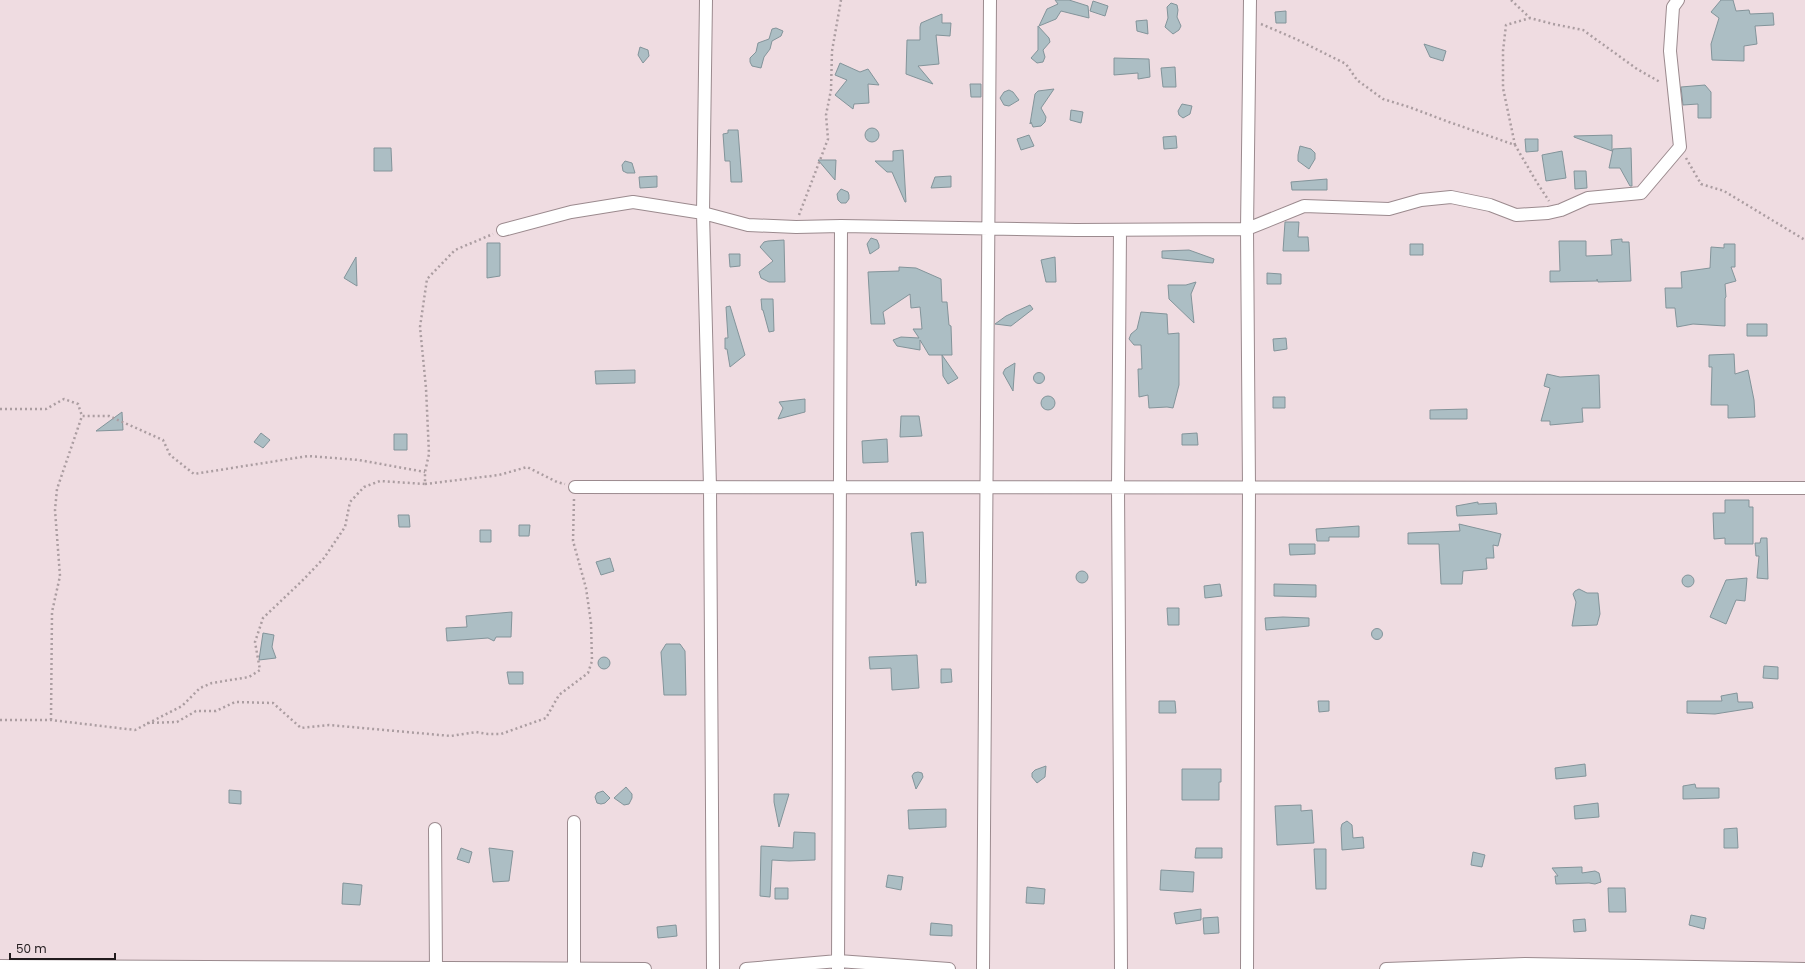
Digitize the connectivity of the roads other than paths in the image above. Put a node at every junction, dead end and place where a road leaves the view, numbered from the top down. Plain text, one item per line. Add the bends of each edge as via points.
1 (706, 0) edge
2 (990, 0) edge
3 (1678, 0) edge
4 (1250, 2) edge
5 (703, 213) junction
6 (841, 226) junction
7 (989, 228) junction
8 (1247, 228) junction
9 (503, 230) road end
10 (1120, 230) junction
11 (575, 487) road end
12 (710, 487) junction
13 (841, 487) junction
14 (987, 487) junction
15 (1118, 487) junction
16 (1249, 487) junction
17 (1805, 488) edge
18 (574, 822) dead end
19 (435, 829) dead end
20 (838, 965) edge
21 (0, 966) edge
22 (436, 968) edge
23 (574, 969) edge
24 (645, 969) edge
25 (713, 969) edge
26 (746, 969) edge
27 (948, 969) edge
28 (982, 969) edge
29 (1121, 969) edge
30 (1247, 969) edge
31 (1386, 969) edge
32 (1805, 969) edge

1 - 5 street
2 - 7 street
3 - 8 street via 1673,7 1670,51 1680,147 1641,193 1588,198 1561,210 1516,215 1490,205 1451,197 1421,200 1389,209 1304,206
4 - 8 street
5 - 6 street via 748,225
5 - 9 street via 633,202 571,212
5 - 12 street
6 - 7 street
6 - 13 street
7 - 10 street
7 - 14 street
8 - 10 street
8 - 16 street
10 - 15 street
11 - 12 street
12 - 13 street
12 - 25 street
13 - 14 street
13 - 20 street
14 - 15 street
14 - 28 street
15 - 16 street
15 - 29 street
16 - 17 street
16 - 30 street
18 - 23 street
19 - 22 street
20 - 26 street
20 - 27 street
21 - 22 street
22 - 23 street
23 - 24 street
31 - 32 street via 1525,964

